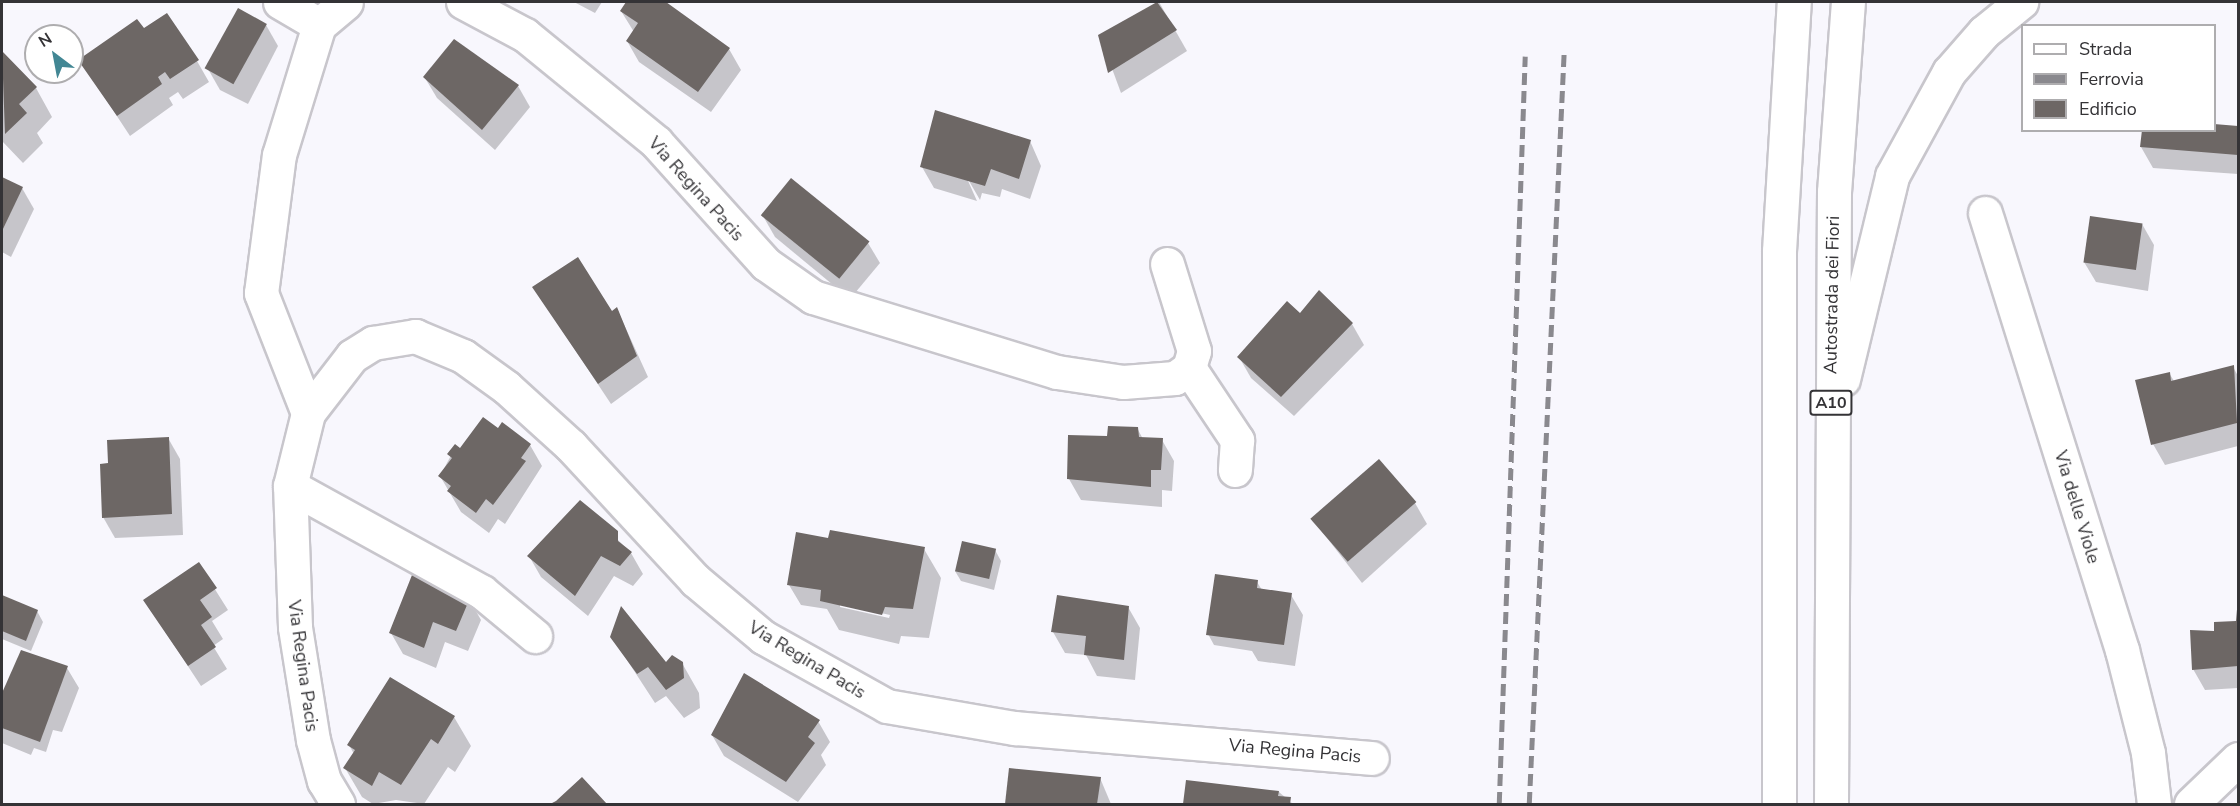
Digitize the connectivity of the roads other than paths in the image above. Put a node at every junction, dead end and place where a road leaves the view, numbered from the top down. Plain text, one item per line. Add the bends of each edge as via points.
1 (280, 2) edge
2 (346, 2) edge
3 (463, 2) edge
4 (1794, 2) edge
5 (1848, 2) edge
6 (2021, 2) edge
7 (319, 25) junction
8 (1985, 213) dead end
9 (1167, 264) dead end
10 (1189, 368) junction
11 (308, 413) junction
12 (1831, 421) junction
13 (1235, 470) dead end
14 (290, 486) junction
15 (534, 636) dead end
16 (1372, 758) dead end
17 (2238, 759) edge
18 (338, 804) edge
19 (1779, 804) edge
20 (1832, 804) edge
21 (2154, 804) edge
22 (2191, 804) edge

1 - 7 main road
2 - 7 main road
3 - 10 main road, Via Regina Pacis via 525,35 656,142 766,264 813,297 1057,372 1123,382 1175,378
4 - 19 main road via 1779,251
5 - 12 main road, Autostrada dei Fiori / A10 via 1834,192
6 - 12 main road via 1984,32 1949,72 1892,176
7 - 11 main road via 279,155 261,293
8 - 21 main road, Via delle Viole via 2122,650 2148,753
9 - 10 main road via 1194,351
10 - 13 main road via 1237,440
11 - 14 main road, Via Regina Pacis
11 - 16 main road, Via Regina Pacis via 352,357 374,343 415,336 463,356 514,394 571,446 695,580 763,637 887,706 1014,728
12 - 20 main road, Autostrada dei Fiori / A10
14 - 15 main road via 482,592
14 - 18 main road, Via Regina Pacis via 295,627 313,740 324,781
17 - 22 main road

